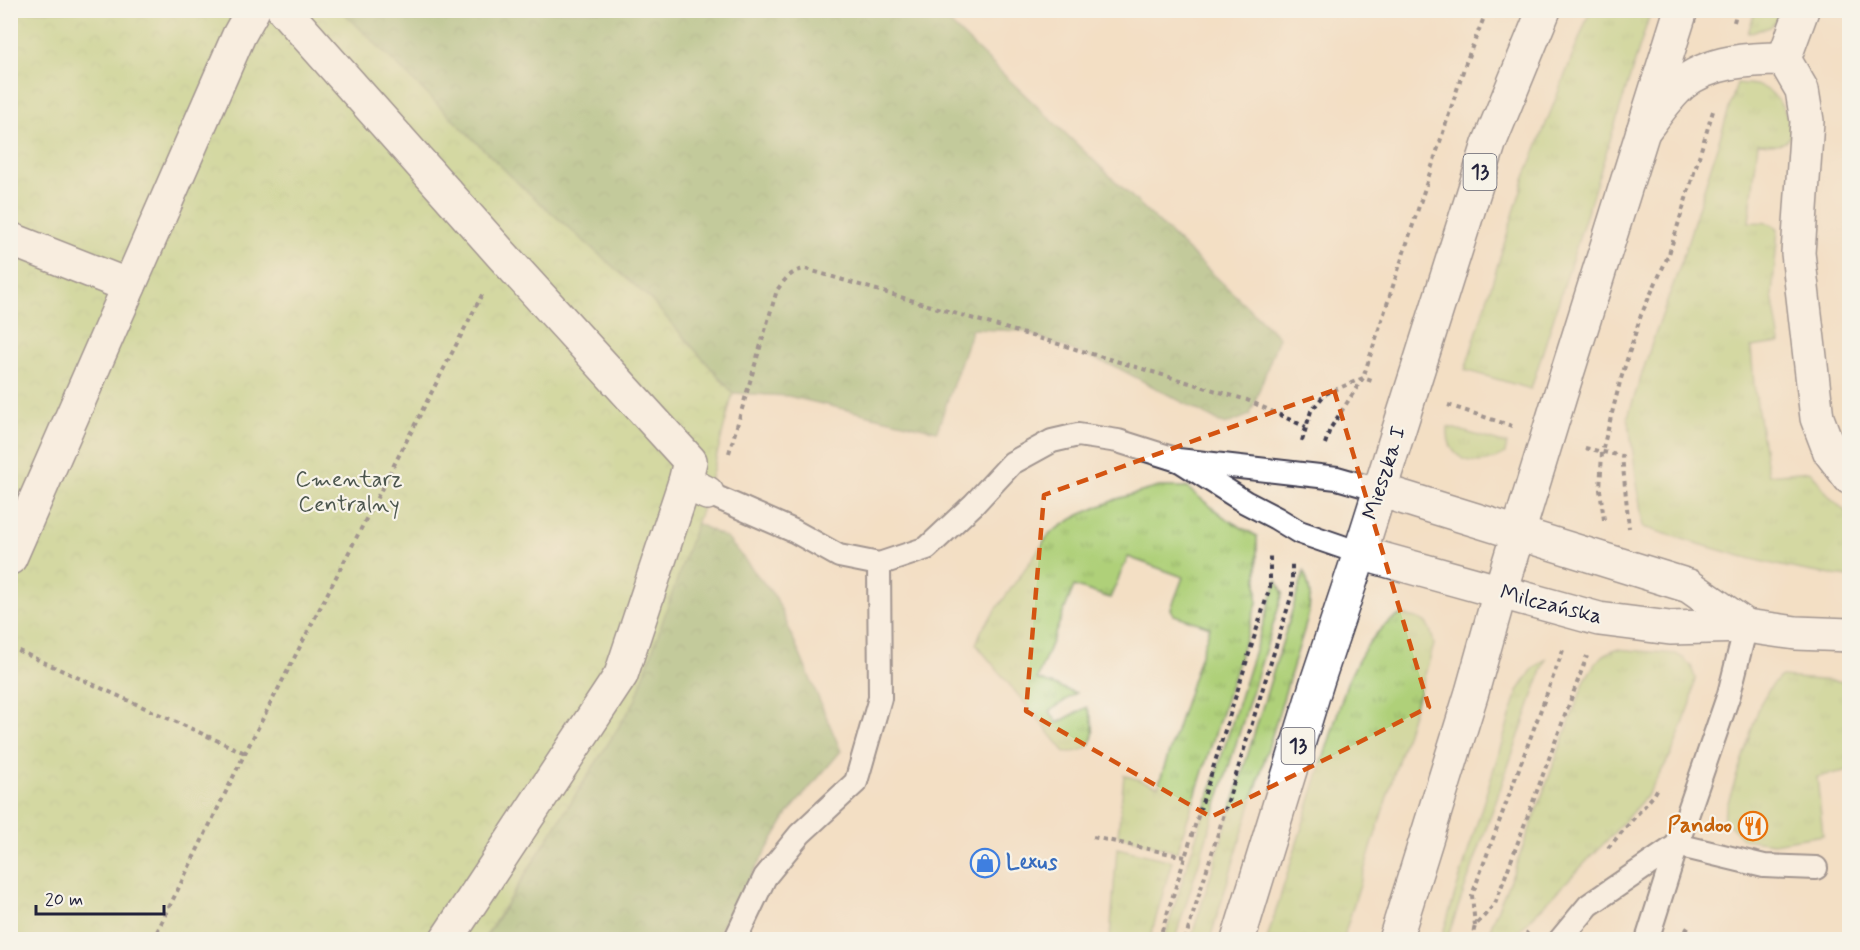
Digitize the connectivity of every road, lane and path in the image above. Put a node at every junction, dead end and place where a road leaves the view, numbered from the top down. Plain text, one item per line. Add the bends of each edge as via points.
1 (253, 10) edge
2 (284, 10) edge
3 (1488, 10) edge
4 (1544, 10) edge
5 (1681, 10) edge
6 (1802, 10) edge
7 (1785, 58) junction
8 (1714, 109) dead end
9 (1642, 133) junction
10 (10, 239) edge
11 (502, 255) junction
12 (129, 286) junction
13 (1363, 378) junction
14 (1447, 405) dead end
15 (1515, 426) dead end
16 (1306, 427) junction
17 (1300, 446) dead end
18 (1324, 448) dead end
19 (1602, 452) junction
20 (1178, 460) junction
21 (1850, 478) edge
22 (703, 490) junction
23 (1379, 490) junction
24 (1605, 526) dead end
25 (1518, 534) junction
26 (1627, 534) dead end
27 (1269, 546) dead end
28 (1360, 553) junction
29 (1292, 557) dead end
30 (10, 558) edge
31 (879, 564) junction
32 (1500, 592) junction
33 (1746, 626) junction
34 (1850, 635) edge
35 (1566, 641) dead end
36 (10, 647) edge
37 (1588, 654) dead end
38 (245, 753) junction
39 (1660, 785) dead end
40 (1093, 837) dead end
41 (1677, 845) junction
42 (1606, 850) dead end
43 (1185, 857) junction
44 (1816, 868) dead end
45 (1476, 926) junction
46 (1681, 927) dead end
47 (1528, 932) dead end
48 (156, 933) junction
49 (153, 939) edge
50 (168, 939) edge
51 (446, 939) edge
52 (735, 939) edge
53 (1159, 939) edge
54 (1185, 939) edge
55 (1238, 939) edge
56 (1395, 939) edge
57 (1471, 939) edge
58 (1520, 939) edge
59 (1560, 939) edge
60 (1647, 939) edge
61 (1696, 939) edge

1 - 12 street
2 - 11 street
3 - 13 path via 1466,62
4 - 23 street, Mieszka I / 13 via 1489,144
5 - 9 street
6 - 7 street
7 - 9 street via 1742,61 1701,71 1681,85
7 - 21 street via 1802,90 1807,121 1798,253 1817,418 1830,452
8 - 19 path via 1668,254 1641,315
9 - 25 street
10 - 12 street
11 - 22 street via 690,461
11 - 38 path
12 - 30 street
13 - 16 path via 1325,394 1311,411
13 - 18 path via 1330,429
14 - 15 path
16 - 17 path
16 - 22 path via 1247,400 806,269 787,276 777,290
19 - 24 path via 1600,490
19 - 26 path via 1622,456
20 - 23 lane via 1337,478
20 - 28 lane via 1299,532
20 - 31 lane via 1118,441 1078,435 1052,441 1012,463 927,548
22 - 31 lane via 839,556
22 - 51 street via 621,675
23 - 25 street, Milczańska
23 - 28 street, Mieszka I / 13
25 - 32 street
25 - 33 street, Milczańska via 1689,586
27 - 43 path via 1270,587
28 - 32 street, Milczańska
28 - 55 street, Mieszka I / 13
29 - 54 path via 1292,594
31 - 52 lane via 880,698 856,782 800,834 765,877
32 - 33 street, Milczańska via 1599,619 1670,628
32 - 56 street
33 - 34 street, Milczańska
33 - 41 lane via 1729,694
35 - 45 path via 1472,895
36 - 38 path
37 - 45 path via 1495,904
38 - 48 path
39 - 42 path
40 - 43 path
41 - 44 lane via 1764,866
41 - 59 lane via 1589,905
41 - 60 lane
43 - 53 path
45 - 57 path
46 - 61 path via 1693,931
47 - 58 path
48 - 49 path
48 - 50 path

